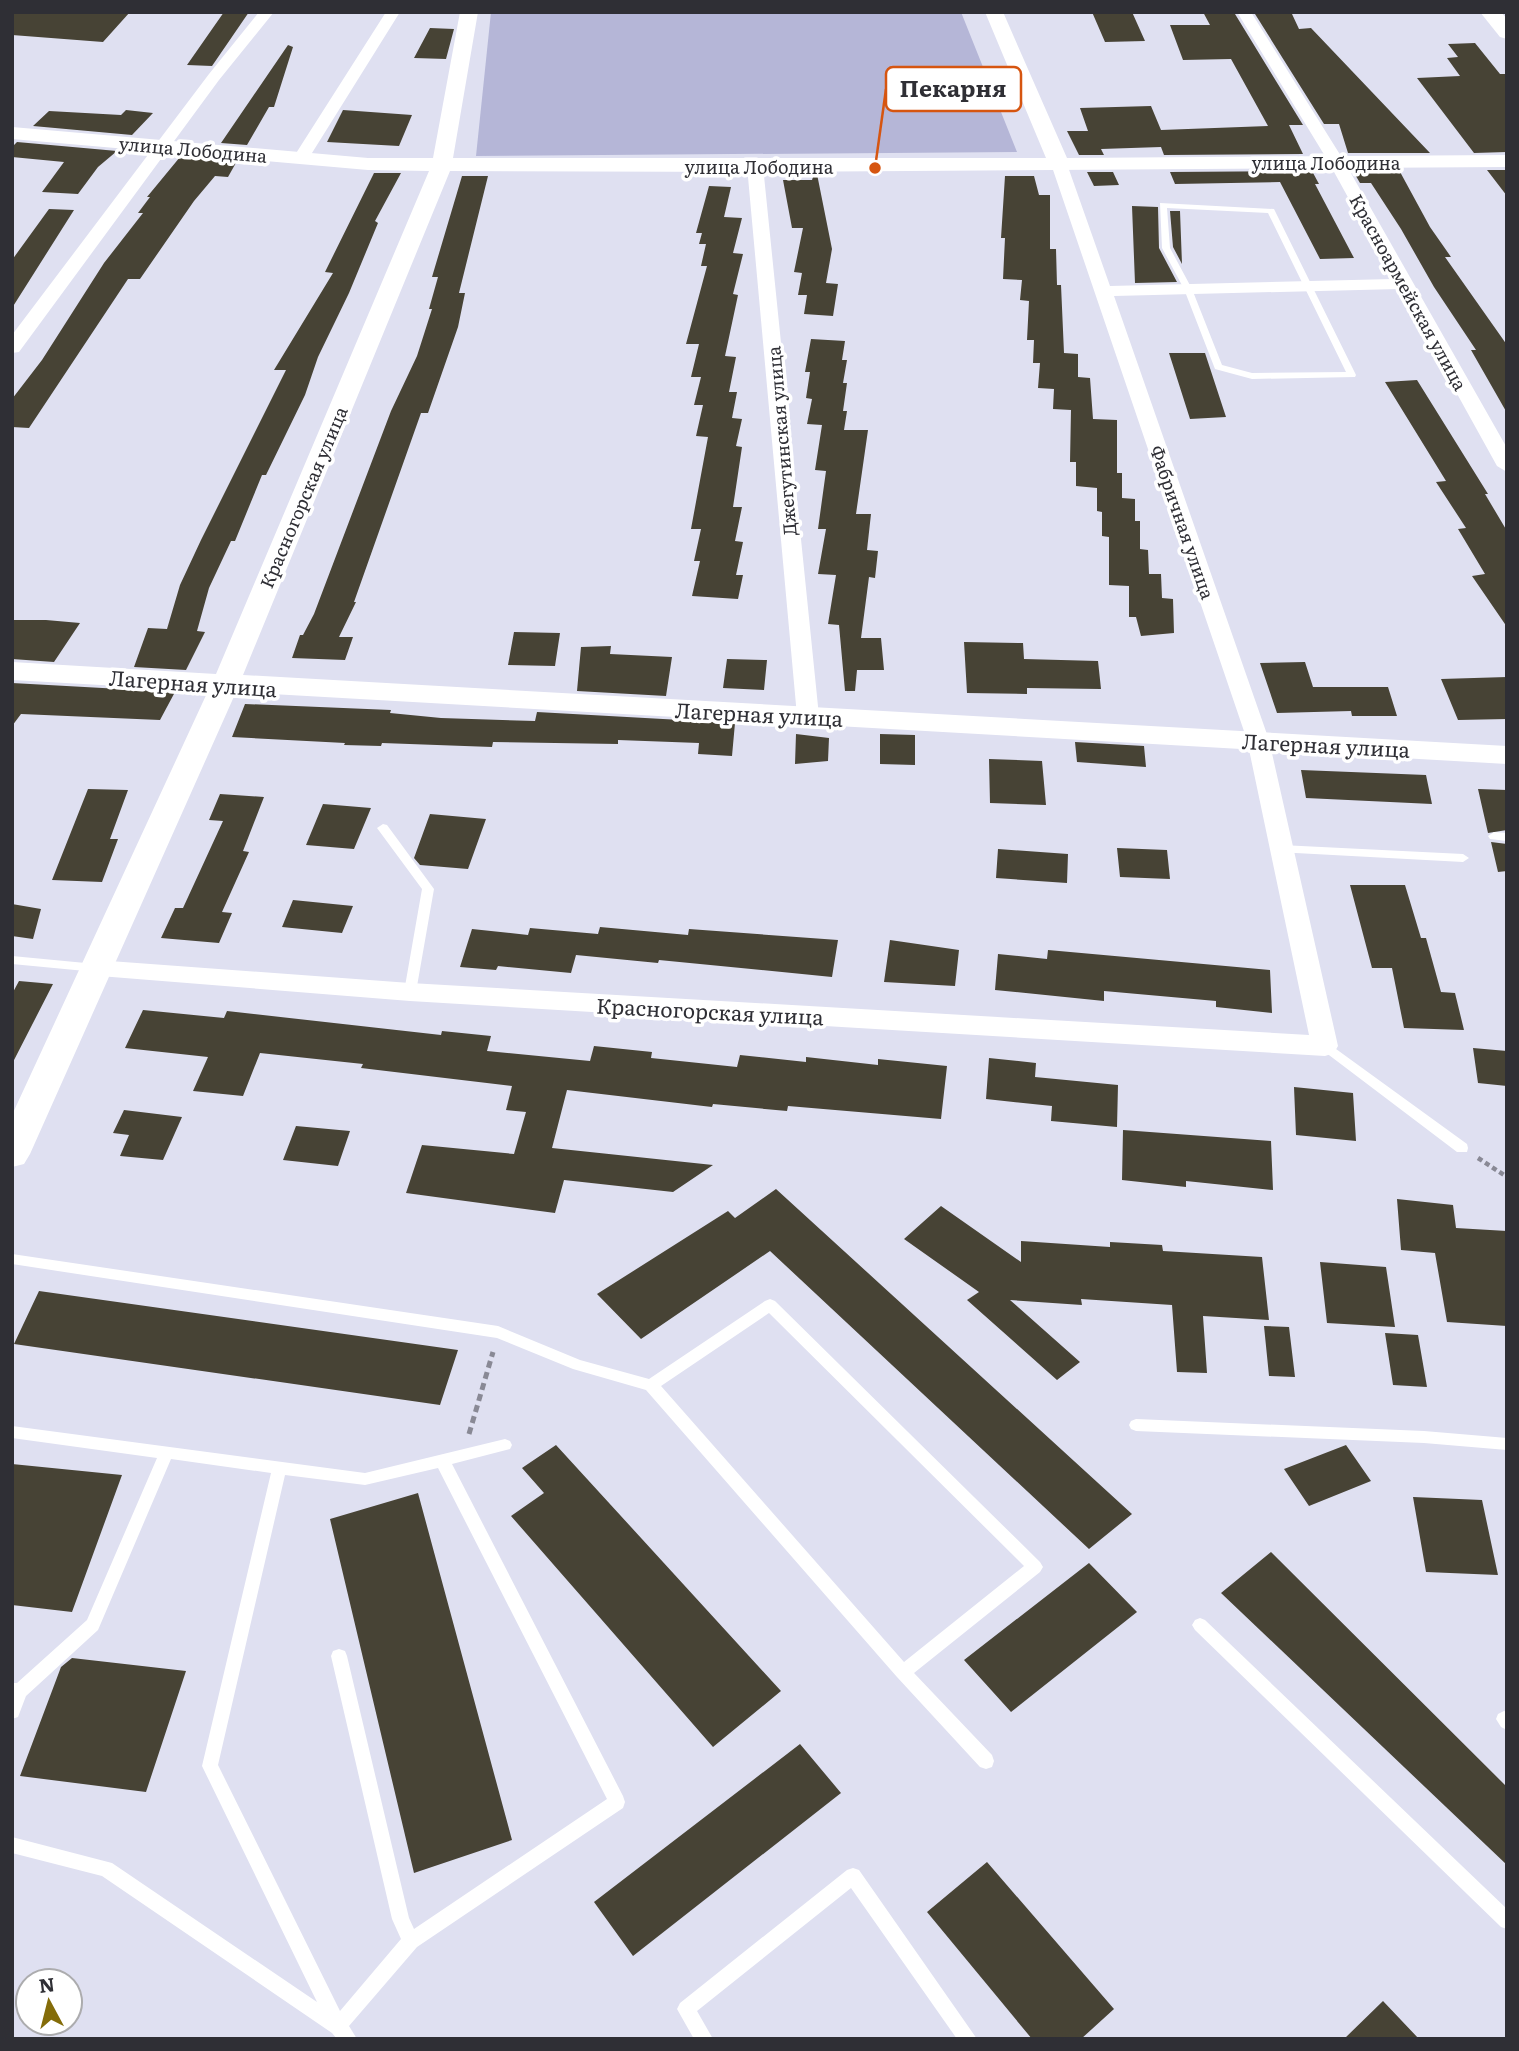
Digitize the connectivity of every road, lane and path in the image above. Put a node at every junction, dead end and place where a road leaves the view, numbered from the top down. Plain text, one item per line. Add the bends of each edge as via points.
1 (267, 12) edge
2 (393, 12) edge
3 (469, 12) edge
4 (993, 12) edge
5 (1244, 12) edge
6 (1490, 12) edge
7 (1507, 33) edge
8 (12, 133) edge
9 (163, 146) junction
10 (301, 158) junction
11 (1336, 161) junction
12 (1507, 161) edge
13 (442, 164) junction
14 (1059, 164) junction
15 (755, 166) junction
16 (1404, 284) junction
17 (1307, 286) junction
18 (1188, 289) junction
19 (1103, 291) junction
20 (12, 348) edge
21 (1507, 466) edge
22 (12, 671) edge
23 (225, 685) junction
24 (808, 716) junction
25 (1258, 740) junction
26 (1507, 755) edge
27 (383, 828) dead end
28 (1494, 836) dead end
29 (1507, 837) edge
30 (1281, 849) junction
31 (1463, 858) dead end
32 (12, 960) edge
33 (96, 968) junction
34 (410, 992) junction
35 (1325, 1046) junction
36 (1462, 1148) joint
37 (12, 1154) edge
38 (1507, 1177) edge
39 (12, 1259) edge
40 (498, 1332) junction
41 (652, 1385) junction
42 (1136, 1425) dead end
43 (12, 1432) edge
44 (1507, 1444) edge
45 (505, 1445) dead end
46 (166, 1452) junction
47 (463, 1455) junction
48 (442, 1460) junction
49 (279, 1468) junction
50 (1200, 1625) dead end
51 (339, 1656) dead end
52 (903, 1672) junction
53 (16, 1691) edge
54 (12, 1712) edge
55 (986, 1761) dead end
56 (12, 1845) edge
57 (1507, 1921) edge
58 (411, 1941) junction
59 (343, 2032) edge
60 (704, 2039) edge
61 (968, 2039) edge

1 - 9 street
2 - 10 street
3 - 13 street, Красногорская улица
4 - 14 street, Фабричная улица
5 - 11 street, Красноармейская улица
6 - 7 main road
8 - 9 street, улица Лободина
9 - 10 street, улица Лободина
9 - 20 street
10 - 13 street, улица Лободина
11 - 12 street, улица Лободина
11 - 14 street, улица Лободина
11 - 16 street, Красноармейская улица
13 - 15 street, улица Лободина
13 - 23 street, Красногорская улица
14 - 15 street, улица Лободина
14 - 19 street, Фабричная улица
15 - 24 street, Джегутинская улица
16 - 17 street
16 - 21 street, Красноармейская улица
17 - 18 street
17 - 18 lane via 1271,211 1163,205 1166,248
17 - 18 lane via 1352,375 1252,376 1218,367
18 - 19 street
19 - 25 street, Фабричная улица
22 - 23 street, Лагерная улица
23 - 24 street, Лагерная улица
23 - 33 street, Красногорская улица
24 - 25 street, Лагерная улица
25 - 26 street, Лагерная улица
25 - 30 street, Фабричная улица
27 - 34 lane via 428,889
28 - 29 lane
30 - 31 lane
30 - 35 street, Фабричная улица
32 - 33 lane
33 - 34 street, Красногорская улица
33 - 37 street, Красногорская улица
34 - 35 street, Красногорская улица
35 - 36 lane
36 - 38 path
39 - 40 lane
40 - 41 lane via 578,1365
40 - 47 path
41 - 52 lane
41 - 52 lane via 770,1305 1035,1567
42 - 44 lane
43 - 46 lane
45 - 47 lane
46 - 49 lane
46 - 53 lane via 93,1625
47 - 48 lane
48 - 49 lane via 365,1479
48 - 58 lane via 617,1802
49 - 59 lane via 210,1766
50 - 57 lane
51 - 58 lane via 398,1906
52 - 55 lane
53 - 54 lane
56 - 59 lane via 106,1869
58 - 59 lane
60 - 61 lane via 686,2009 853,1876

